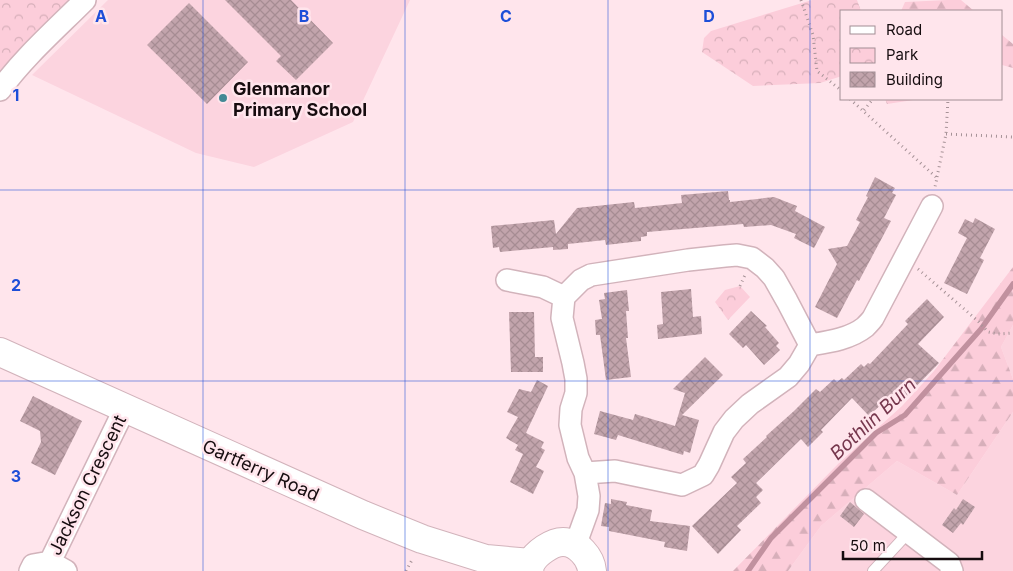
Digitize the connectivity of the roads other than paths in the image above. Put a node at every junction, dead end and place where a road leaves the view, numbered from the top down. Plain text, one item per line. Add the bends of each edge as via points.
1 (85, 0) edge
2 (0, 90) edge
3 (932, 206) road end
4 (506, 280) dead end
5 (564, 297) junction
6 (810, 345) junction
7 (0, 352) edge
8 (125, 408) junction
9 (585, 474) junction
10 (866, 500) dead end
11 (909, 532) junction
12 (575, 546) junction
13 (58, 567) edge
14 (530, 567) edge
15 (30, 571) edge
16 (592, 571) edge
17 (873, 571) edge
18 (952, 571) edge

1 - 2 street
3 - 6 street via 874,318 854,334
4 - 5 street via 543,288
5 - 6 street via 591,275 737,255 752,258 774,278
5 - 9 street via 562,318 576,379 570,425
6 - 9 street via 788,377 734,419 703,475 682,484 614,471
7 - 8 street, Gartferry Road
8 - 13 street, Jackson Crescent
8 - 14 street, Gartferry Road via 422,539 486,559
9 - 12 street via 588,510
10 - 11 street
11 - 17 lane
11 - 18 street via 949,563
12 - 14 street via 565,542 549,546 539,552
12 - 16 street via 585,554
13 - 15 street, Jackson Crescent via 33,565

